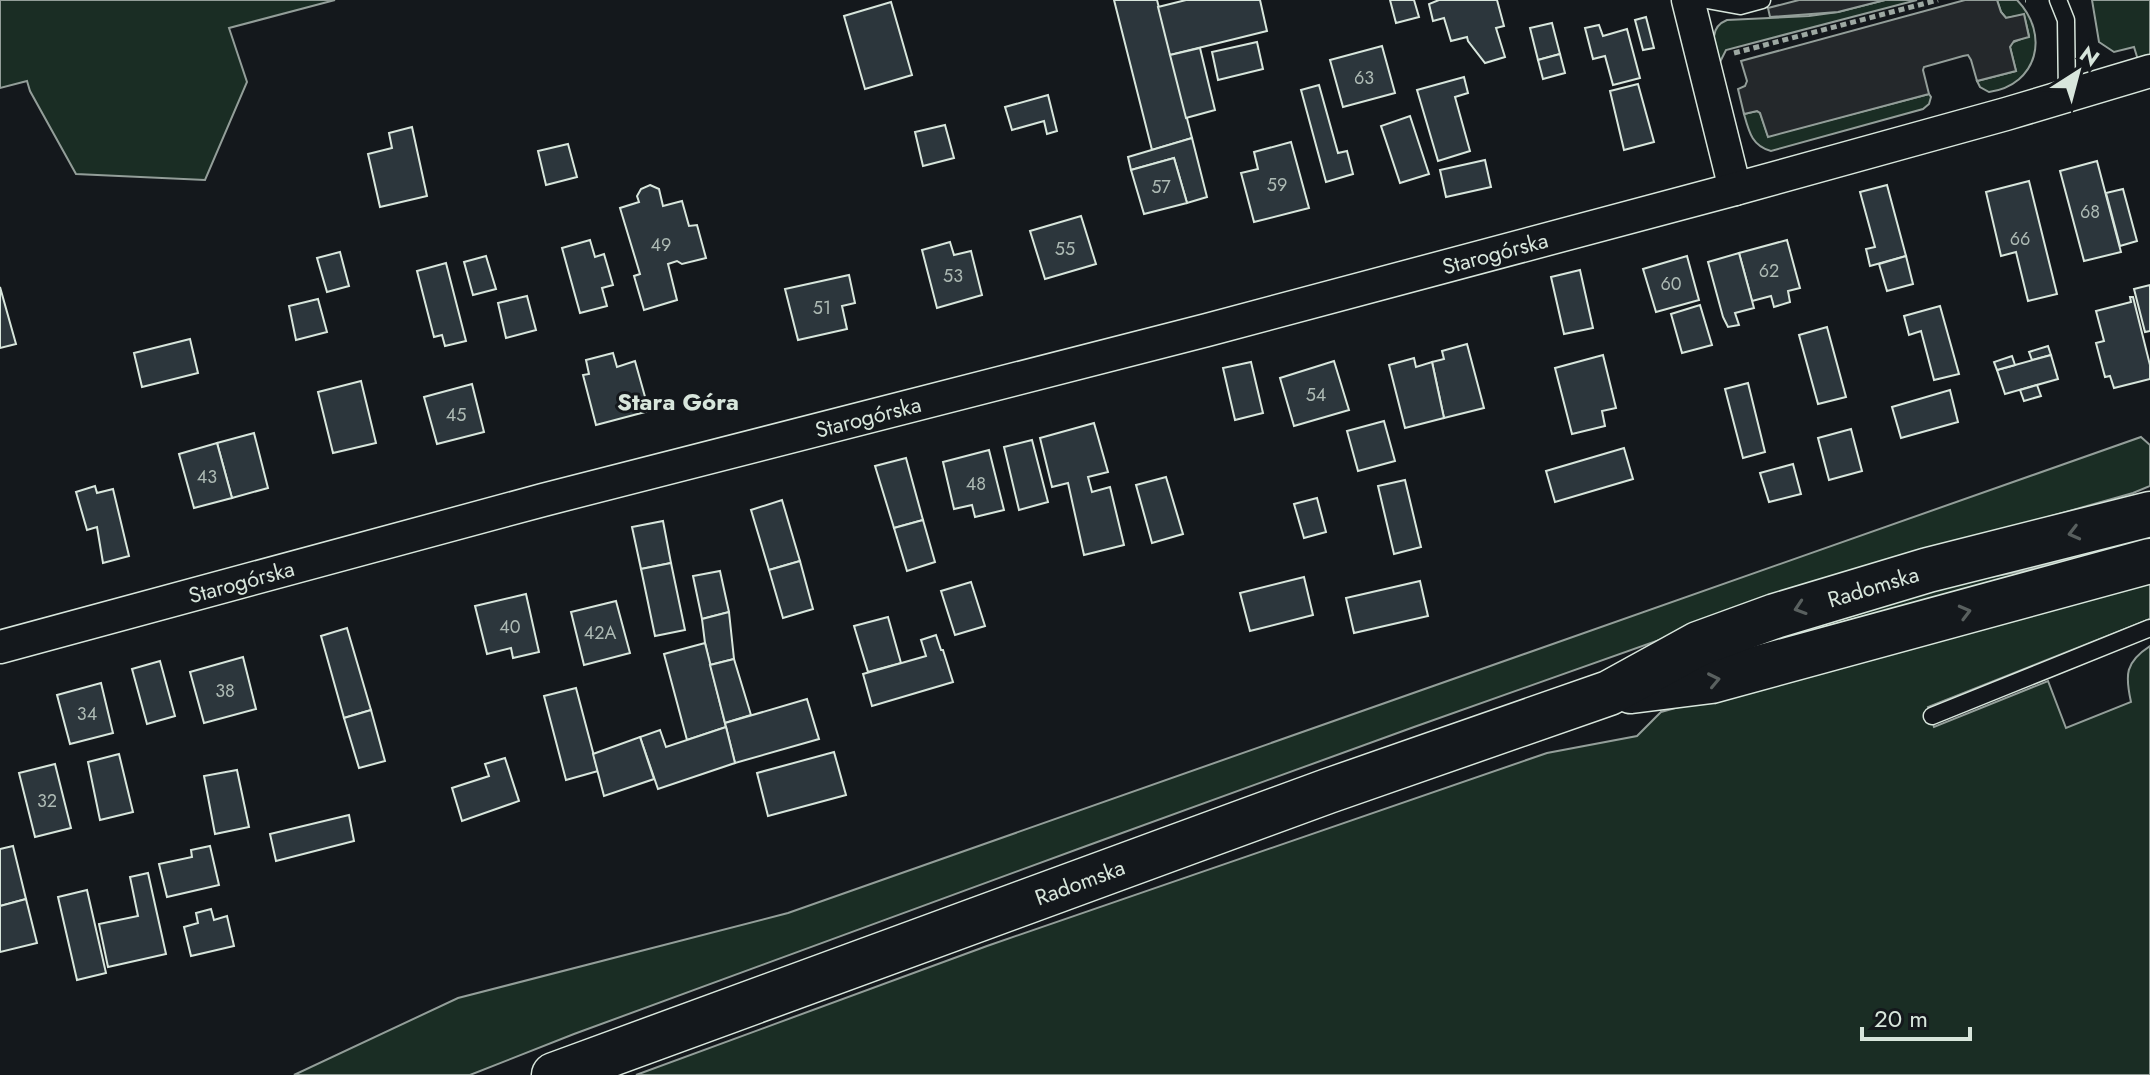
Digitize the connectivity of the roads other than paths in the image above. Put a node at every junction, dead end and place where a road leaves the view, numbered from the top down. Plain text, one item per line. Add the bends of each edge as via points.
1 (1688, 0) edge
2 (1707, 0) edge
3 (1762, 0) edge
4 (2058, 0) edge
5 (2150, 71) edge
6 (2067, 96) junction
7 (1735, 189) junction
8 (2150, 514) edge
9 (2150, 561) edge
10 (2150, 628) edge
11 (0, 647) edge
12 (1609, 693) junction
13 (1932, 716) dead end
14 (554, 1075) edge

1 - 7 street
2 - 3 lane via 1740,6
4 - 6 lane via 2066,20
5 - 6 street, Starogórska
6 - 7 street, Starogórska
7 - 11 street, Starogórska
8 -> 12 main road, Radomska via 1928,570 1775,616 1698,644
12 -> 9 main road, Radomska via 1711,681
10 - 13 lane
12 - 14 main road, Radomska

